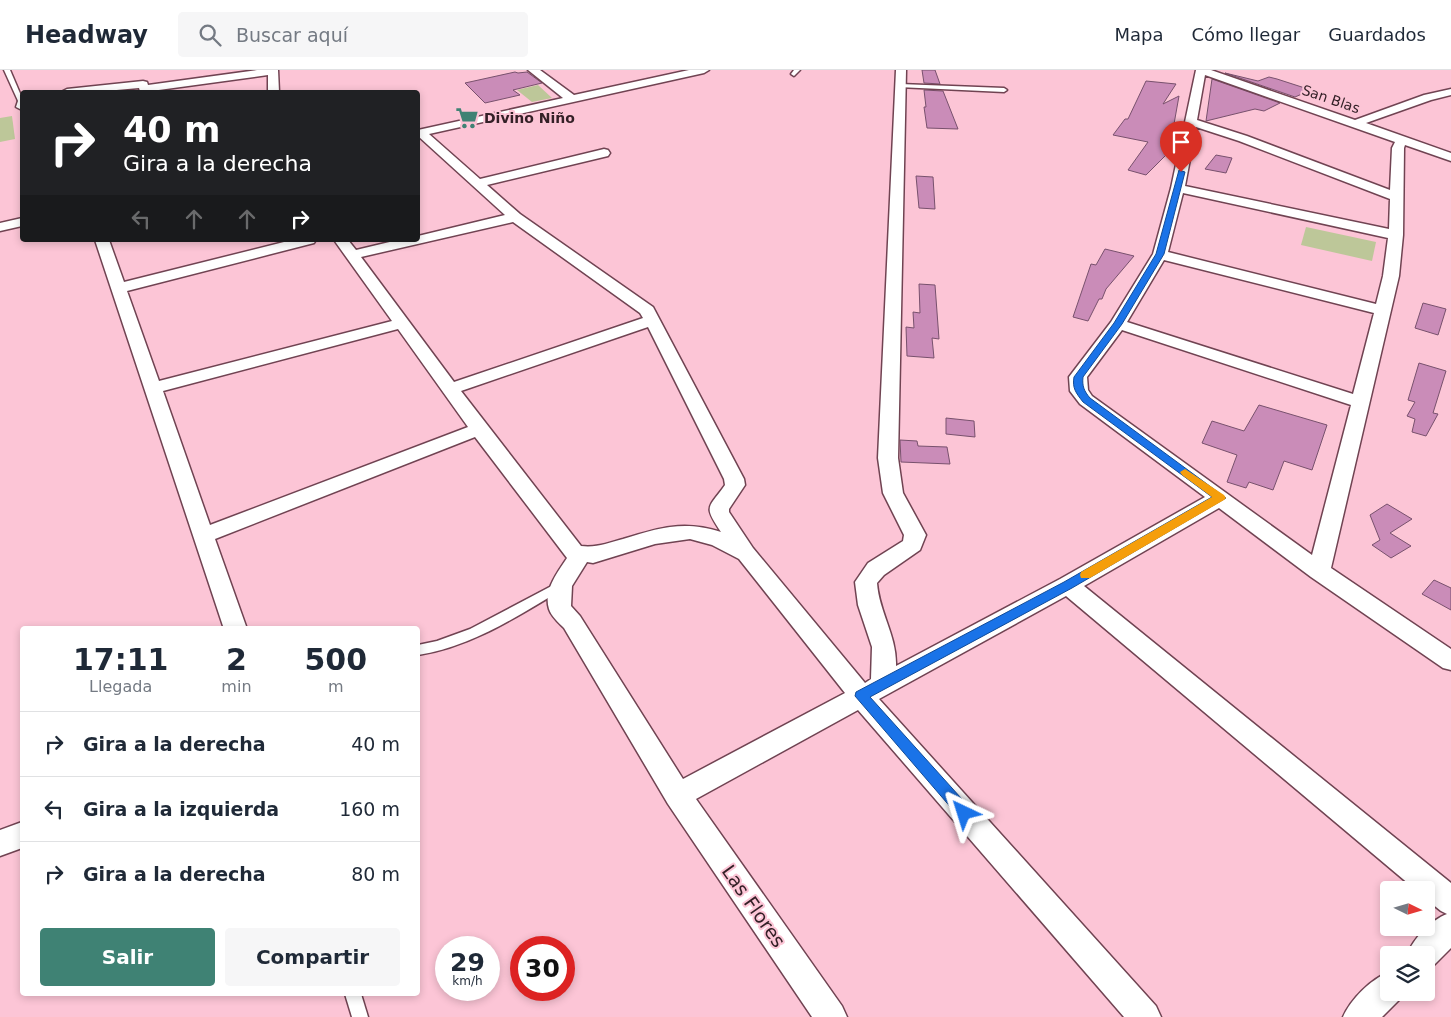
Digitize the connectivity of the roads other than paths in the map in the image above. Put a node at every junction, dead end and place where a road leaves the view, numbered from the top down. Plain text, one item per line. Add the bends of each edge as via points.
1 (7, 70) edge
2 (140, 70) edge
3 (273, 70) edge
4 (533, 70) edge
5 (704, 70) edge
6 (901, 70) edge
7 (1201, 70) edge
8 (900, 86) junction
9 (144, 89) edge
10 (119, 90) edge
11 (274, 90) edge
12 (1004, 90) dead end
13 (1451, 92) edge
14 (20, 99) edge
15 (572, 100) junction
16 (1191, 122) junction
17 (1356, 123) junction
18 (420, 133) edge
19 (420, 134) edge
20 (1402, 139) junction
21 (604, 152) dead end
22 (1451, 157) edge
23 (476, 184) junction
24 (1178, 188) junction
25 (1395, 196) junction
26 (515, 217) junction
27 (20, 222) edge
28 (0, 227) edge
29 (1396, 235) junction
30 (420, 239) edge
31 (103, 242) edge
32 (301, 242) edge
33 (342, 242) edge
34 (408, 242) edge
35 (1160, 254) junction
36 (352, 255) junction
37 (118, 288) junction
38 (1382, 310) junction
39 (652, 320) junction
40 (401, 322) junction
41 (1118, 324) junction
42 (153, 388) junction
43 (450, 389) junction
44 (1361, 402) junction
45 (479, 429) junction
46 (1220, 498) junction
47 (204, 535) junction
48 (581, 554) junction
49 (746, 554) junction
50 (1318, 571) junction
51 (561, 585) junction
52 (1068, 585) junction
53 (235, 626) edge
54 (420, 650) edge
55 (1451, 660) edge
56 (872, 690) junction
57 (678, 795) junction
58 (20, 836) edge
59 (0, 842) edge
60 (1451, 901) edge
61 (1451, 927) edge
62 (1431, 946) edge
63 (354, 996) edge
64 (1380, 997) edge
65 (360, 1017) edge
66 (831, 1017) edge
67 (1145, 1017) edge
68 (1359, 1017) edge

1 - 14 lane
2 - 9 street
3 - 9 street
3 - 11 street
4 - 15 street
5 - 15 street
6 - 8 street
7 - 16 street
7 - 17 street, San Blas
8 - 12 lane
8 - 56 street via 888,458 893,493 915,535 912,545 876,570 866,582 866,592 883,643 885,663
9 - 10 street
13 - 17 street
15 - 18 street
16 - 24 street
16 - 25 street
17 - 20 street, San Blas
19 - 23 street
20 - 22 street, San Blas
20 - 25 street via 1398,148
21 - 23 street
23 - 26 street
24 - 29 street
24 - 35 street
25 - 29 street
26 - 30 street
26 - 39 street via 647,310
27 - 28 street
29 - 38 street via 1391,276
31 - 37 street
32 - 37 street
33 - 36 street
34 - 36 street
35 - 38 street
35 - 41 street
36 - 40 street
37 - 42 street
38 - 44 street
39 - 43 street
39 - 49 street via 734,479 735,485 719,513
40 - 42 street
40 - 43 street
41 - 44 street
41 - 46 street via 1078,377 1079,390 1086,400
42 - 47 street
43 - 45 street
44 - 50 street
45 - 47 street
45 - 48 street via 568,546
46 - 50 street
46 - 52 street
47 - 53 street
48 - 49 street via 592,555 688,532 729,543
48 - 51 street
49 - 56 street
50 - 55 street
51 - 54 lane via 489,626 436,647
51 - 57 street, Las Flores via 560,608 572,622
52 - 56 street
52 - 60 street
56 - 57 street
56 - 67 street
57 - 66 street, Las Flores
58 - 59 street
61 - 62 street
63 - 65 lane
64 - 68 street

